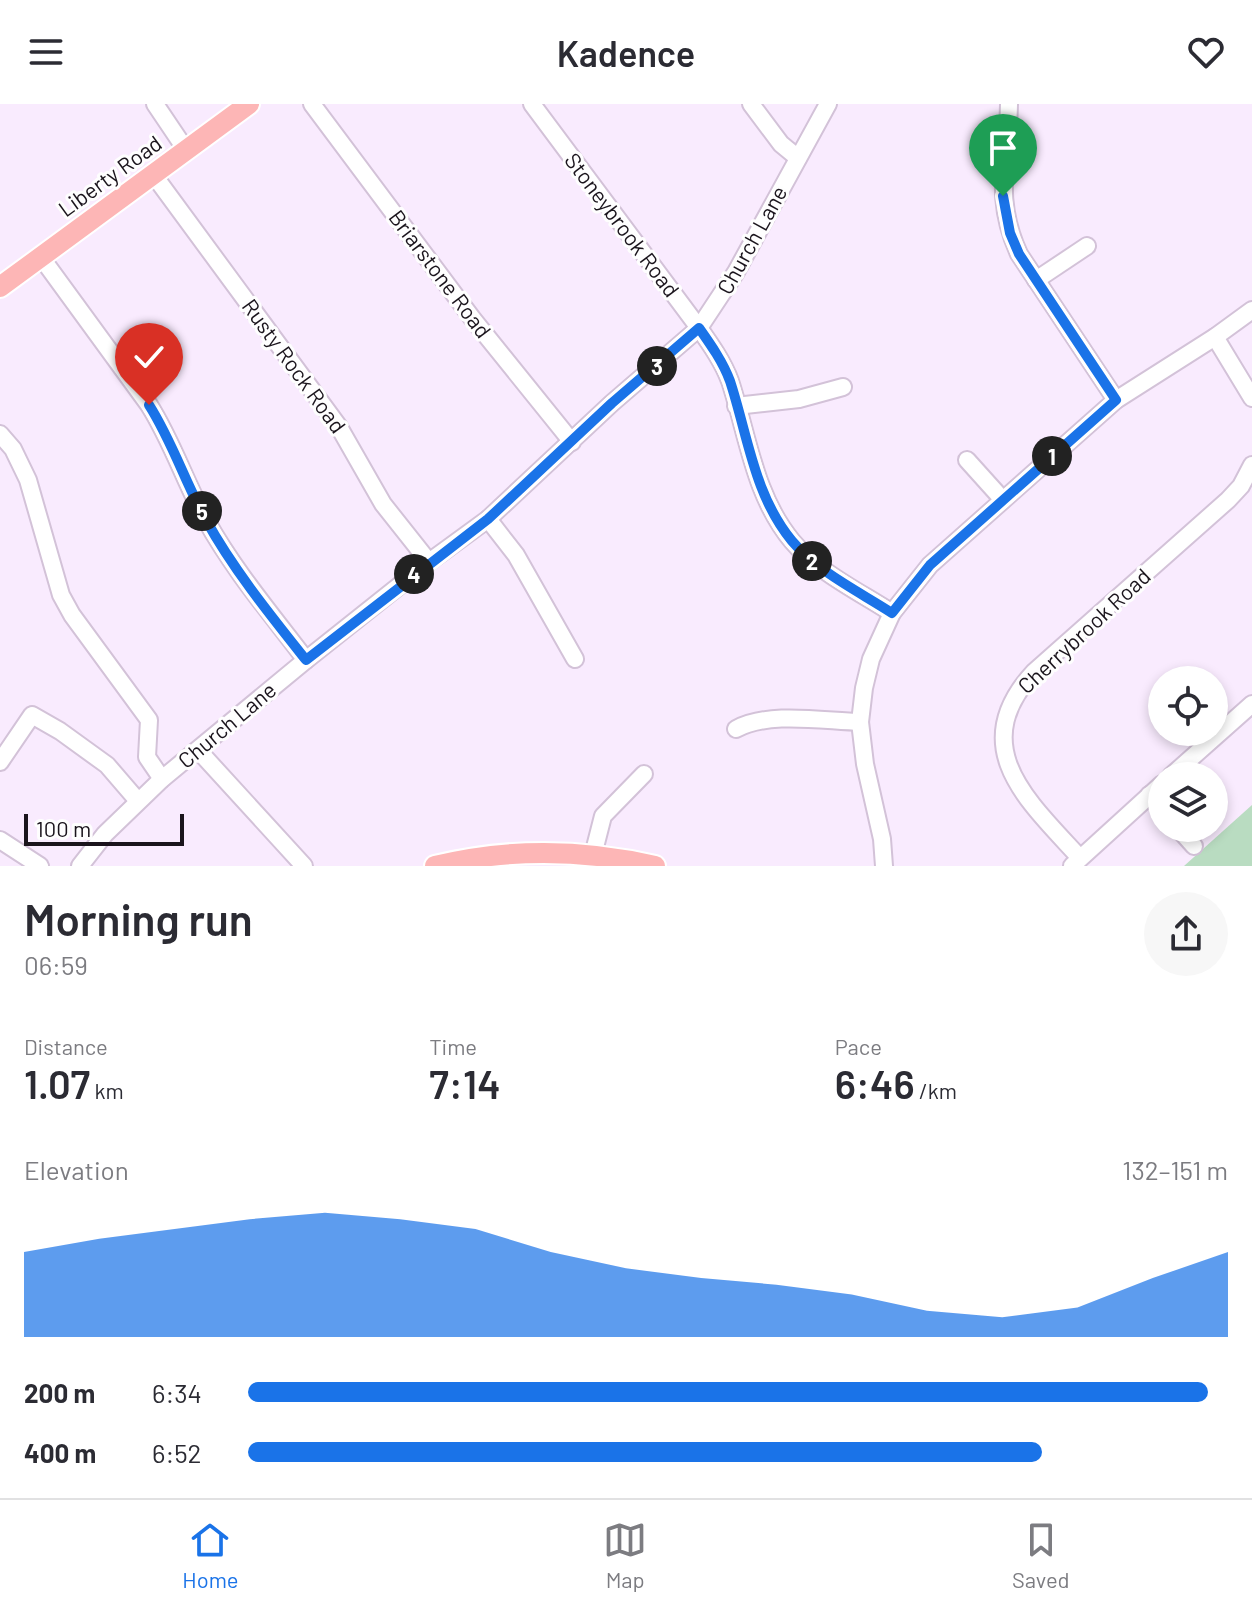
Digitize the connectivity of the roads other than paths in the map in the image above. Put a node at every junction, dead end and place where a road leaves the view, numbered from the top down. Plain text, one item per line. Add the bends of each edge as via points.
1 (155, 104) edge
2 (249, 104) edge
3 (312, 104) edge
4 (532, 104) edge
5 (751, 104) edge
6 (828, 104) edge
7 (1009, 104) edge
8 (186, 150) junction
9 (798, 158) junction
10 (153, 174) junction
11 (1087, 246) dead end
12 (41, 257) junction
13 (1036, 280) junction
14 (0, 287) edge
15 (1252, 310) edge
16 (699, 328) junction
17 (1215, 337) junction
18 (843, 387) dead end
19 (1252, 398) edge
20 (1116, 400) junction
21 (736, 406) junction
22 (0, 434) edge
23 (572, 442) junction
24 (967, 460) dead end
25 (1252, 465) edge
26 (1003, 500) junction
27 (488, 519) junction
28 (429, 562) junction
29 (892, 613) junction
30 (575, 659) dead end
31 (306, 660) junction
32 (1252, 704) edge
33 (860, 722) junction
34 (736, 729) dead end
35 (198, 750) junction
36 (0, 762) edge
37 (1187, 762) edge
38 (644, 774) dead end
39 (162, 779) junction
40 (1148, 797) edge
41 (138, 801) junction
42 (0, 840) edge
43 (1190, 842) edge
44 (1194, 846) dead end
45 (593, 855) junction
46 (1076, 862) edge
47 (40, 866) edge
48 (80, 866) edge
49 (304, 866) edge
50 (435, 866) edge
51 (655, 866) edge
52 (884, 866) edge

1 - 8 street
2 - 8 main road, Liberty Road
3 - 23 street, Briarstone Road
4 - 16 street, Stoneybrook Road
5 - 9 street
6 - 9 street, Church Lane
7 - 13 street via 1002,176 1005,216
8 - 10 main road, Liberty Road
9 - 16 street, Church Lane
10 - 12 main road, Liberty Road
10 - 28 street, Rusty Rock Road via 339,427 383,504
11 - 13 street
12 - 14 main road, Liberty Road
12 - 31 street via 149,405 219,541
13 - 20 street
15 - 17 street
16 - 21 street, Stoneybrook Road via 722,363
16 - 23 street, Church Lane
17 - 19 street
17 - 20 street
18 - 21 street via 790,401
20 - 26 street
21 - 29 street, Stoneybrook Road via 759,483 778,523 808,558
22 - 39 street via 22,464 61,595 149,720 147,757
23 - 27 street, Church Lane
24 - 26 street
25 - 46 street, Cherrybrook Road via 1228,500 1034,672 1013,699 1003,732 1012,776
26 - 29 street via 930,565
27 - 28 street, Church Lane
27 - 30 street via 516,555
28 - 31 street, Church Lane
29 - 33 street via 871,659
31 - 35 street, Church Lane
32 - 37 street
33 - 34 street via 768,719
33 - 52 street
35 - 39 street, Church Lane
35 - 49 street
36 - 41 street via 32,715 107,765
38 - 45 street via 603,816
39 - 41 street, Church Lane
40 - 46 street
41 - 48 street, Church Lane
42 - 47 street
43 - 44 street
45 - 50 main road via 525,852
45 - 51 main road

